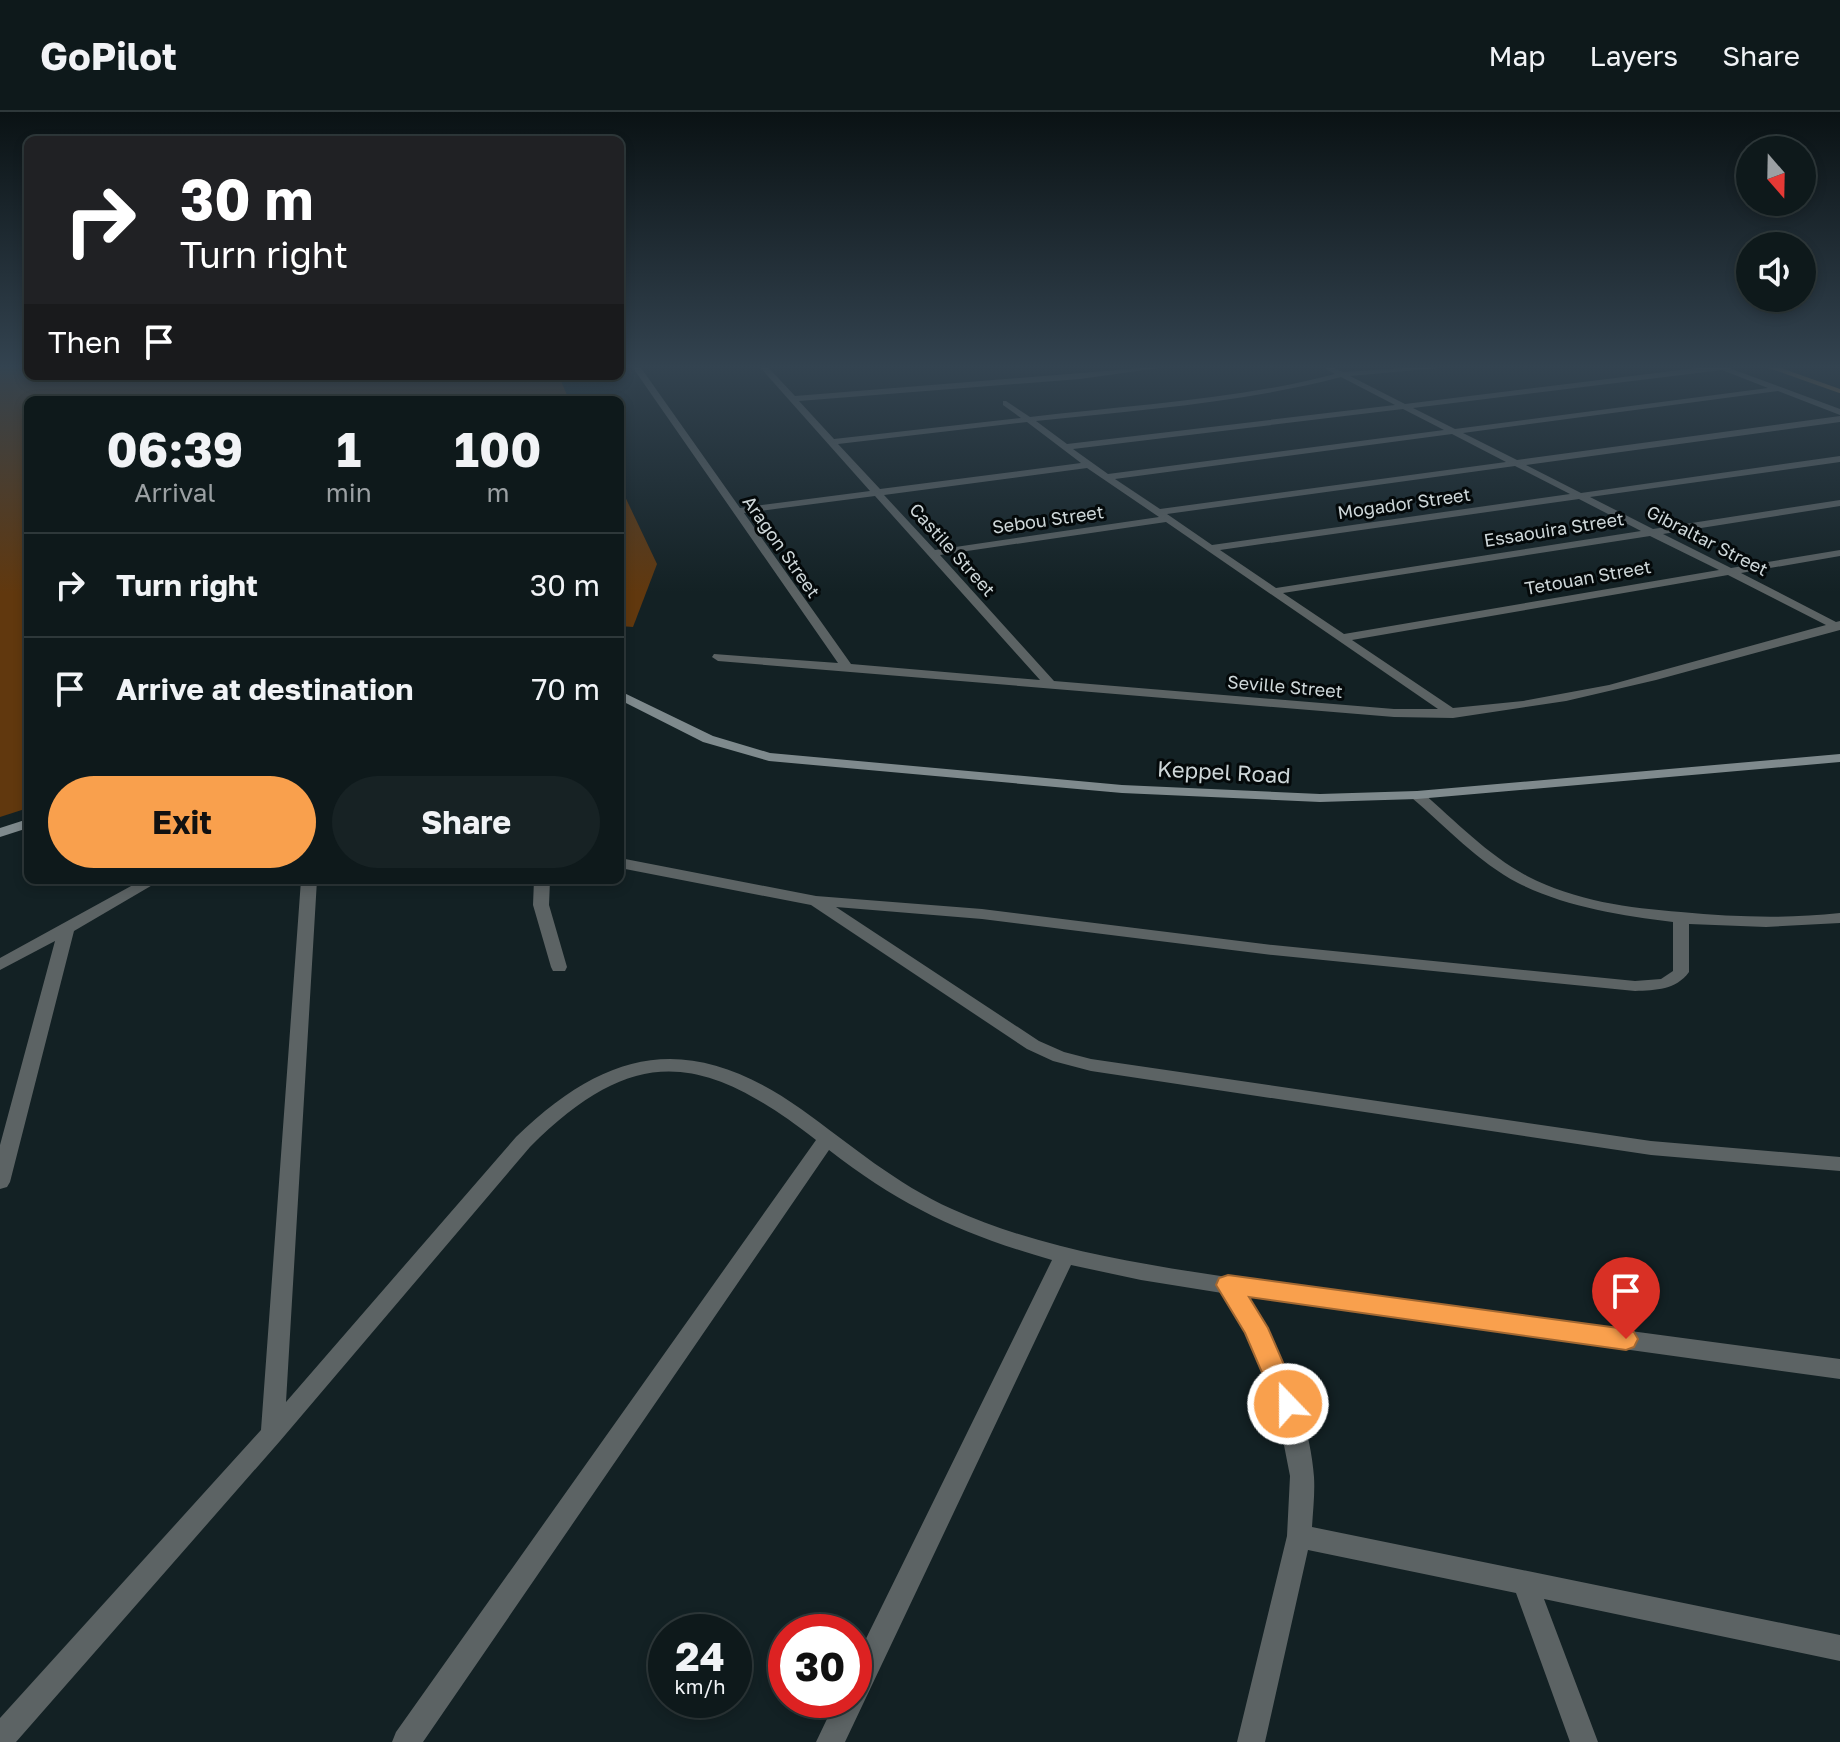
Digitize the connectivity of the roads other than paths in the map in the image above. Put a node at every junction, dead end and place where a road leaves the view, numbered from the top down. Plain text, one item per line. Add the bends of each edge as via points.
1 (688, 441) edge
2 (840, 441) edge
3 (1056, 441) edge
4 (1112, 441) edge
5 (1369, 441) edge
6 (1472, 441) edge
7 (1668, 441) edge
8 (832, 442) joint
9 (1064, 447) junction
10 (1840, 459) edge
11 (1512, 461) junction
12 (1089, 465) junction
13 (1106, 477) junction
14 (878, 492) junction
15 (1576, 495) junction
16 (1840, 503) edge
17 (737, 511) junction
18 (1163, 516) junction
19 (1647, 531) junction
20 (1210, 548) junction
21 (934, 553) junction
22 (1840, 553) edge
23 (1729, 572) junction
24 (1275, 591) junction
25 (1839, 625) edge
26 (1342, 638) junction
27 (718, 657) dead end
28 (847, 668) junction
29 (1052, 686) junction
30 (624, 697) edge
31 (1453, 714) junction
32 (1840, 758) edge
33 (1417, 795) junction
34 (24, 824) edge
35 (0, 833) edge
36 (624, 864) edge
37 (146, 884) edge
38 (309, 884) edge
39 (542, 884) edge
40 (816, 901) junction
41 (1681, 917) junction
42 (1835, 921) edge
43 (66, 930) junction
44 (0, 965) edge
45 (559, 967) dead end
46 (826, 1140) junction
47 (1840, 1164) edge
48 (0, 1182) edge
49 (1065, 1256) junction
50 (1228, 1285) junction
51 (1840, 1369) edge
52 (272, 1434) junction
53 (1299, 1536) junction
54 (1525, 1582) junction
55 (1840, 1648) edge
56 (872, 1655) edge
57 (841, 1718) edge
58 (0, 1739) edge
59 (406, 1742) edge
60 (830, 1742) edge
61 (1251, 1742) edge
62 (1584, 1742) edge

1 - 17 street, Aragon Street
2 - 8 street
3 - 9 street
4 - 9 street
5 - 13 street
6 - 11 street, Gibraltar Street
7 - 11 street, Sebou Street
8 - 14 street, Castile Street
9 - 12 street
10 - 15 street, Mogador Street
11 - 15 street, Gibraltar Street
11 - 18 street, Sebou Street
12 - 13 street
12 - 14 street
13 - 18 street
14 - 17 street
14 - 21 street, Castile Street
15 - 19 street, Gibraltar Street
15 - 20 street, Mogador Street
16 - 19 street, Essaouira Street
17 - 28 street, Aragon Street
18 - 20 street
18 - 21 street, Sebou Street
19 - 23 street, Gibraltar Street
19 - 24 street, Essaouira Street
20 - 24 street
21 - 29 street, Castile Street
22 - 23 street, Tetouan Street
23 - 25 street, Gibraltar Street
23 - 26 street, Tetouan Street
24 - 26 street
25 - 31 street, Seville Street via 1647,678
26 - 31 street
27 - 28 street, Seville Street
28 - 29 street, Seville Street
29 - 31 street, Seville Street
30 - 33 street, Keppel Road via 720,744 790,760 1209,794
32 - 33 street, Keppel Road
33 - 41 street via 1521,879 1601,907
34 - 35 street
36 - 40 street
37 - 43 street
38 - 52 street
39 - 45 street via 541,905
40 - 41 street via 982,914 1635,986 1665,983 1681,972
40 - 47 street via 1059,1057 1651,1148
41 - 42 street
43 - 44 street
43 - 48 street
46 - 49 street via 922,1203 968,1225
46 - 52 street via 771,1100 714,1070 665,1064 605,1077 550,1115 523,1142
46 - 59 street
49 - 50 street
49 - 56 street
50 - 51 street
50 - 53 street via 1255,1328 1288,1404 1302,1476
52 - 58 street
53 - 54 street
53 - 61 street
54 - 55 street
54 - 62 street
57 - 60 street

